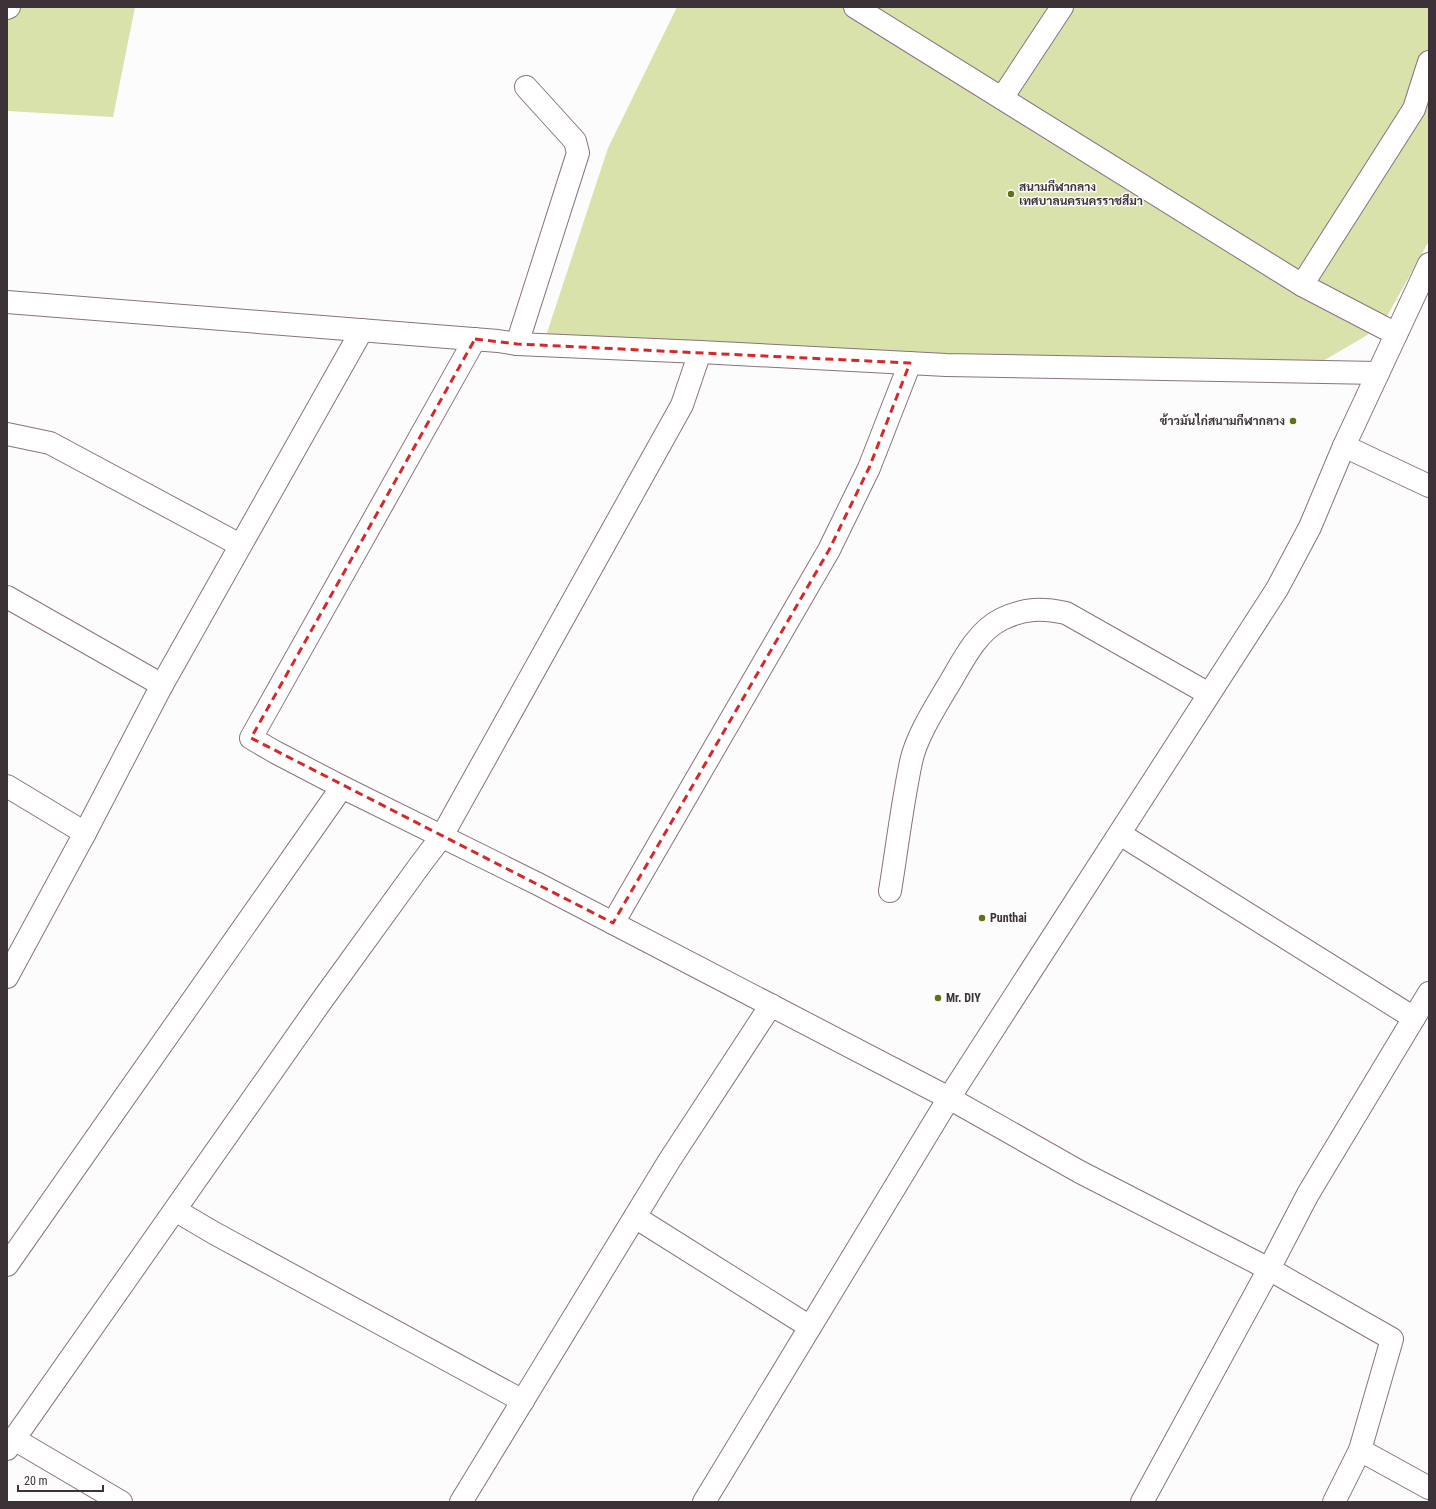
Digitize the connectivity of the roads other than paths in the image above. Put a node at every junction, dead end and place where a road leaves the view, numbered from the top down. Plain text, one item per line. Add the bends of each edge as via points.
1 (855, 7) edge
2 (1062, 7) edge
3 (1429, 62) edge
4 (526, 88) dead end
5 (1002, 98) junction
6 (1429, 264) edge
7 (1302, 285) junction
8 (7, 302) edge
9 (362, 330) junction
10 (1396, 334) junction
11 (475, 339) junction
12 (517, 344) junction
13 (700, 352) junction
14 (910, 363) junction
15 (1378, 373) junction
16 (7, 434) edge
17 (1344, 446) junction
18 (1429, 486) edge
19 (240, 545) junction
20 (7, 597) edge
21 (162, 685) junction
22 (1209, 694) junction
23 (7, 786) edge
24 (342, 787) junction
25 (85, 833) junction
26 (1120, 834) junction
27 (442, 836) junction
28 (890, 891) dead end
29 (613, 923) junction
30 (9, 968) edge
31 (1429, 993) edge
32 (771, 1005) junction
33 (1414, 1018) junction
34 (949, 1098) junction
35 (175, 1210) junction
36 (634, 1217) junction
37 (7, 1265) edge
38 (1269, 1269) junction
39 (810, 1326) junction
40 (523, 1401) junction
41 (11, 1444) edge
42 (1360, 1450) junction
43 (1429, 1488) edge
44 (121, 1502) edge
45 (461, 1502) edge
46 (704, 1502) edge
47 (1142, 1502) edge
48 (1334, 1502) edge

1 - 5 street
2 - 5 street
3 - 7 street via 1414,109
4 - 12 street via 575,141 578,153
5 - 7 street
6 - 10 street
7 - 10 street
8 - 9 street
9 - 11 street
9 - 19 street
10 - 15 street
11 - 12 street
11 - 24 street via 251,738
12 - 13 street
13 - 14 street
13 - 27 street via 682,405
14 - 15 street
14 - 29 street via 869,468 829,550
15 - 17 street
16 - 19 street via 50,443
17 - 18 street
17 - 22 street via 1310,527 1277,589
19 - 21 street
20 - 21 street
21 - 25 street
22 - 26 street
22 - 28 street via 1066,613 1025,610 1001,619 985,632 970,650 926,722 911,761
23 - 25 street
24 - 27 street
24 - 37 street
25 - 30 street
26 - 33 street
26 - 34 street
27 - 29 street
27 - 35 street via 320,1003
29 - 32 street
31 - 33 street
32 - 34 street
32 - 36 street
33 - 38 street via 1308,1194
34 - 38 street via 1080,1172
34 - 39 street
35 - 40 street
35 - 41 street
36 - 39 street
36 - 40 street
38 - 42 street via 1392,1339
38 - 47 street
39 - 46 street
40 - 45 street
41 - 44 street
42 - 43 street
42 - 48 street

